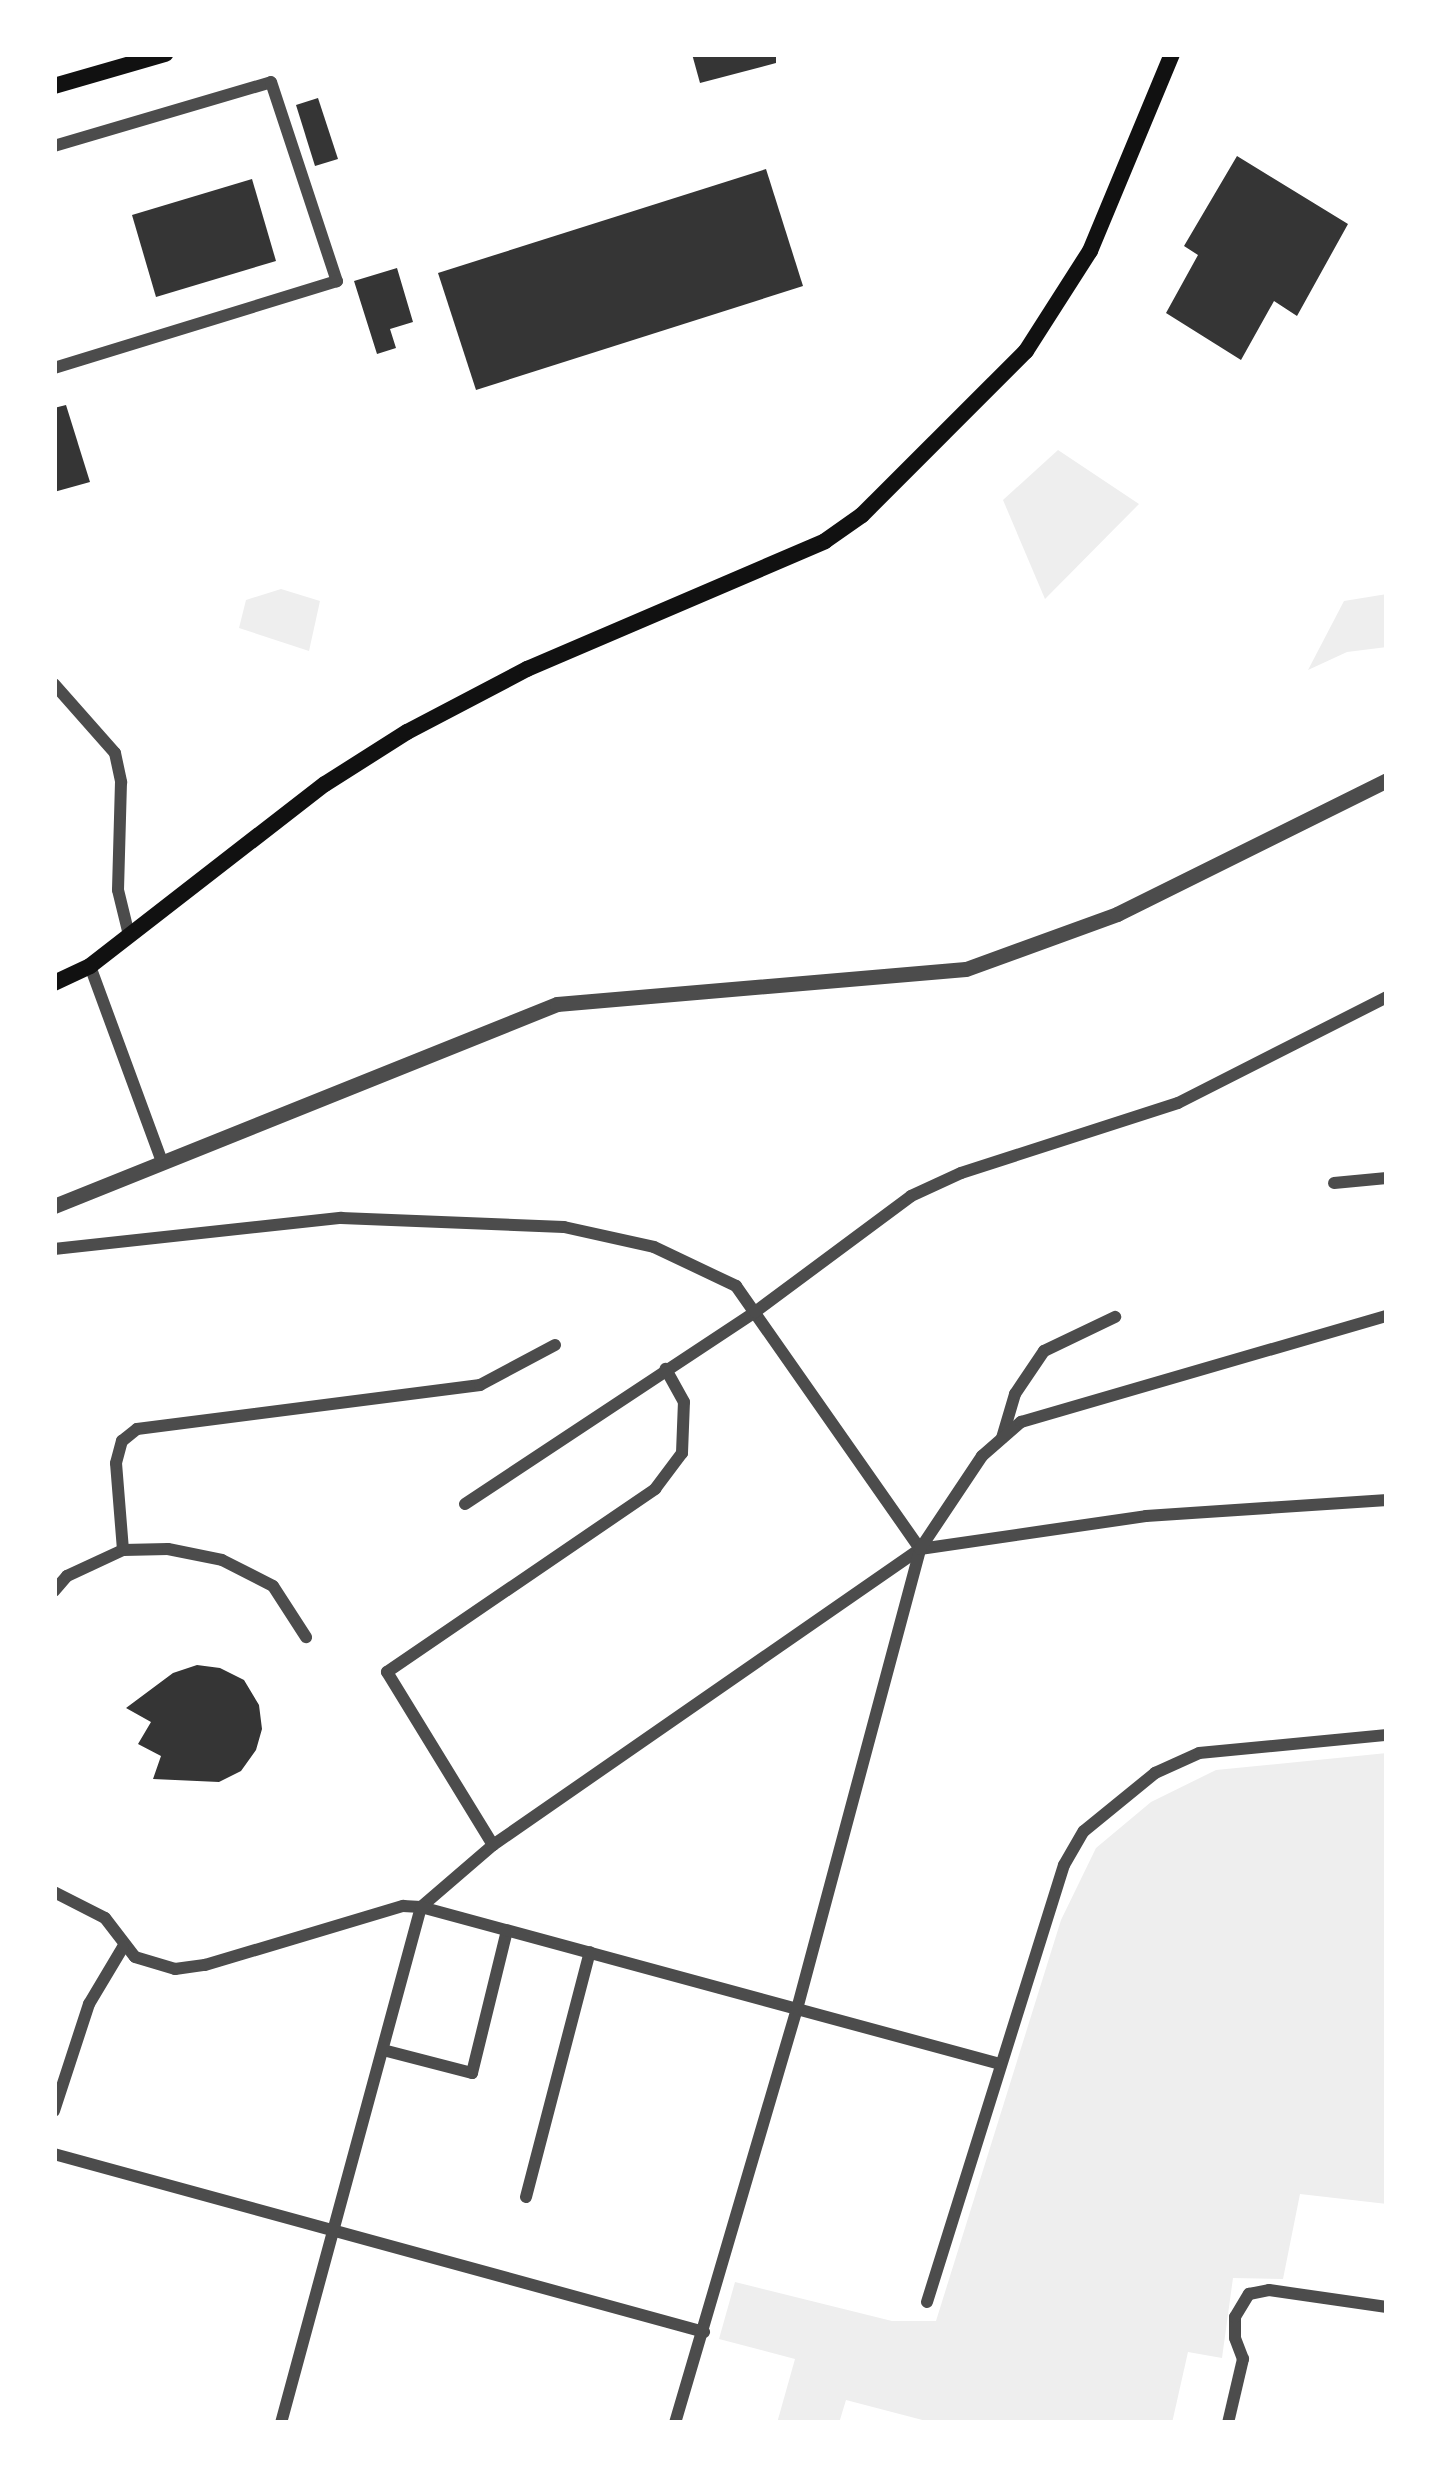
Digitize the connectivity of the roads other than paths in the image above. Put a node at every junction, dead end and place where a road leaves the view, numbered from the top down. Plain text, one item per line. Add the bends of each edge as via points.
1 (165, 54) edge
2 (1172, 54) edge
3 (54, 86) edge
4 (54, 146) edge
5 (54, 368) edge
6 (54, 684) edge
7 (1387, 780) edge
8 (129, 935) junction
9 (90, 966) junction
10 (54, 983) edge
11 (1387, 997) edge
12 (162, 1162) junction
13 (1387, 1178) edge
14 (1334, 1183) dead end
15 (54, 1205) edge
16 (54, 1249) edge
17 (755, 1312) junction
18 (1387, 1316) edge
19 (1115, 1317) dead end
20 (555, 1345) dead end
21 (666, 1369) junction
22 (1001, 1439) junction
23 (1387, 1500) edge
24 (465, 1504) dead end
25 (920, 1549) junction
26 (123, 1550) junction
27 (54, 1592) edge
28 (306, 1637) dead end
29 (1387, 1735) edge
30 (494, 1845) junction
31 (54, 1892) edge
32 (421, 1907) junction
33 (507, 1930) junction
34 (123, 1947) junction
35 (590, 1952) junction
36 (796, 2009) junction
37 (383, 2050) junction
38 (1000, 2064) junction
39 (54, 2111) edge
40 (54, 2154) edge
41 (526, 2197) dead end
42 (333, 2231) junction
43 (927, 2302) dead end
44 (1387, 2307) edge
45 (704, 2332) junction
46 (281, 2423) edge
47 (675, 2423) edge
48 (1228, 2423) edge

1 - 3 main road
2 - 8 main road via 1074,280 1026,351 888,493 825,541 526,669 407,731
4 - 5 street via 271,82 337,281
6 - 8 street via 115,754 118,890
7 - 12 street via 1117,914 966,968 557,1004
8 - 9 main road
9 - 10 main road
9 - 12 street
11 - 17 street via 1178,1103 911,1196
12 - 15 street
13 - 14 street
16 - 17 street via 341,1218 564,1227 697,1264 736,1286
17 - 21 street
17 - 25 street
18 - 22 street via 1021,1422
19 - 22 street via 1044,1352 1015,1394
20 - 26 street via 480,1385 137,1429 122,1441 116,1463
21 - 24 street
21 - 30 street via 683,1402 682,1453 655,1489 387,1672
22 - 25 street
23 - 25 street via 1146,1516
25 - 30 street
25 - 36 street
26 - 27 street via 67,1576
26 - 28 street via 222,1560 273,1586
29 - 38 street via 1199,1753 1109,1806 1064,1865
30 - 32 street
31 - 34 street via 105,1918
32 - 33 street
32 - 34 street via 190,1967 151,1964
32 - 37 street
33 - 35 street
33 - 37 street via 472,2073
34 - 39 street via 89,2004
35 - 36 street
35 - 41 street
36 - 38 street
36 - 45 street
37 - 42 street
38 - 43 street
40 - 42 street
42 - 45 street
42 - 46 street
44 - 48 street via 1249,2294 1235,2317 1243,2359
45 - 47 street

